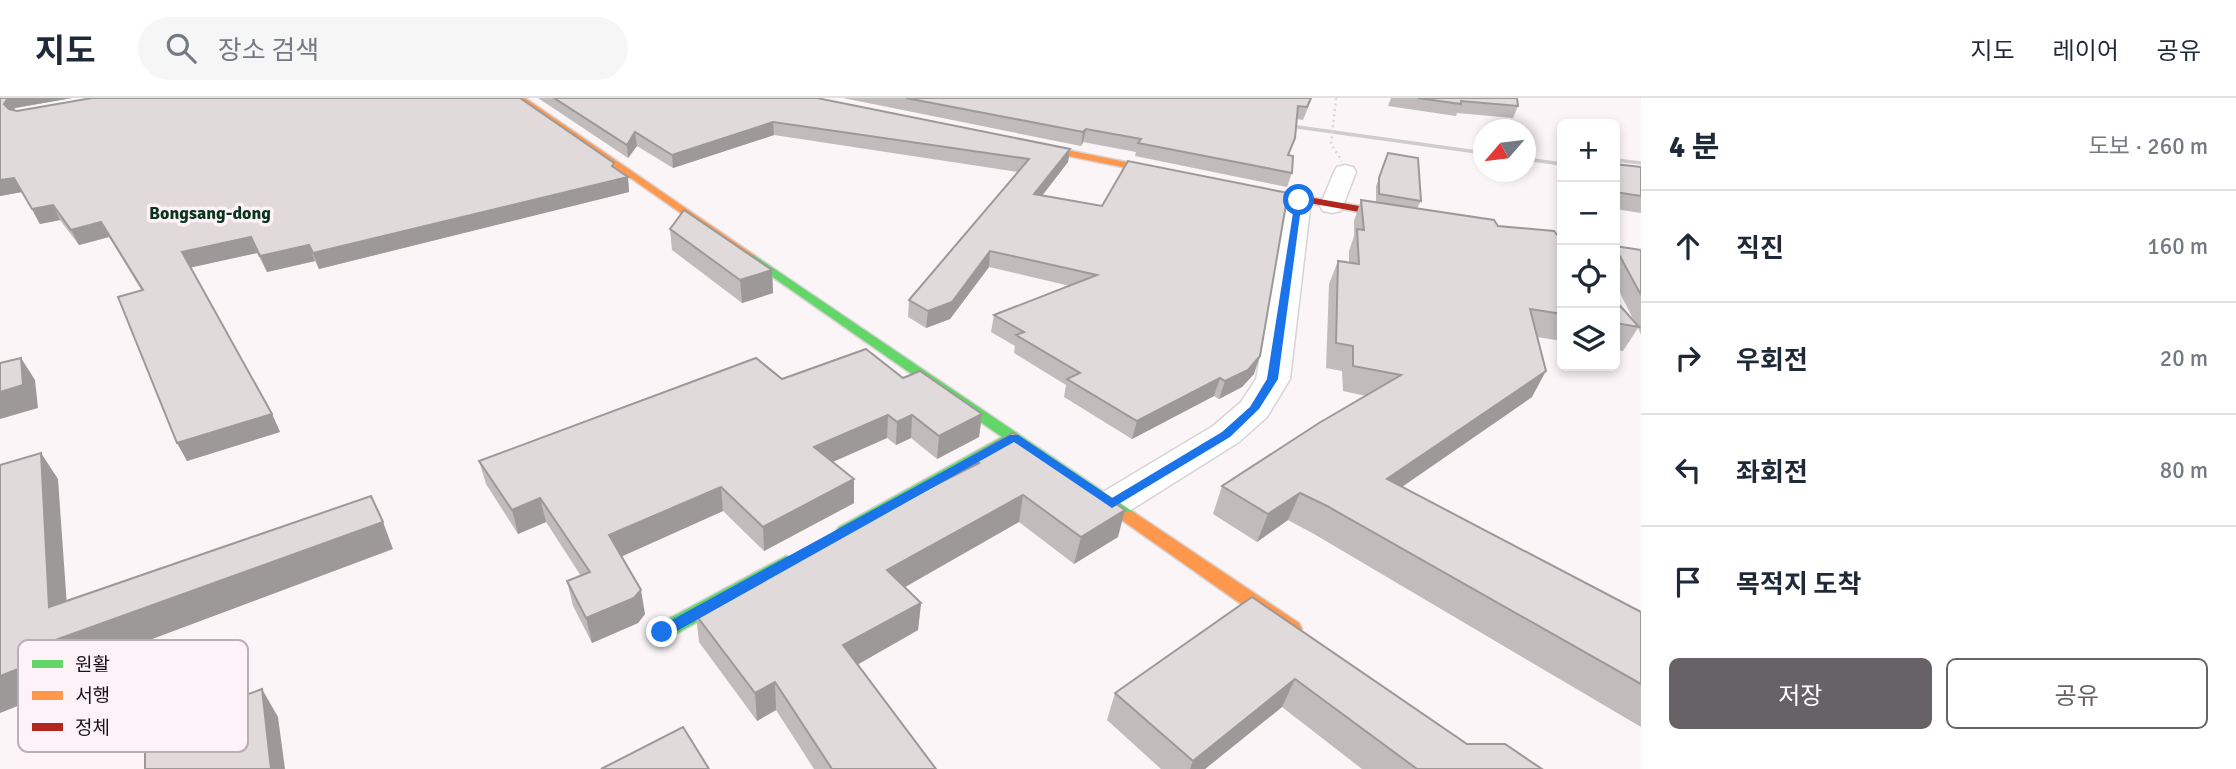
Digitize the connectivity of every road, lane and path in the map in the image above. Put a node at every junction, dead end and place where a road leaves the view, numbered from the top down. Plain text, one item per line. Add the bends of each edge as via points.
1 (520, 98) edge
2 (1336, 98) edge
3 (1002, 139) edge
4 (1343, 167) joint
5 (1191, 178) edge
6 (1218, 184) edge
7 (1299, 200) junction
8 (1332, 205) junction
9 (1427, 221) edge
10 (1014, 437) junction
11 (1112, 504) junction
12 (832, 538) edge
13 (796, 558) edge
14 (662, 632) dead end
15 (1304, 637) edge

1 - 10 street
2 - 4 path, bridge via 1331,144
3 - 5 street
4 - 8 street
6 - 7 street
7 - 8 street
7 - 11 street via 1273,379 1254,409 1226,434
8 - 9 street
10 - 11 street
10 - 12 street
11 - 15 street
13 - 14 street

